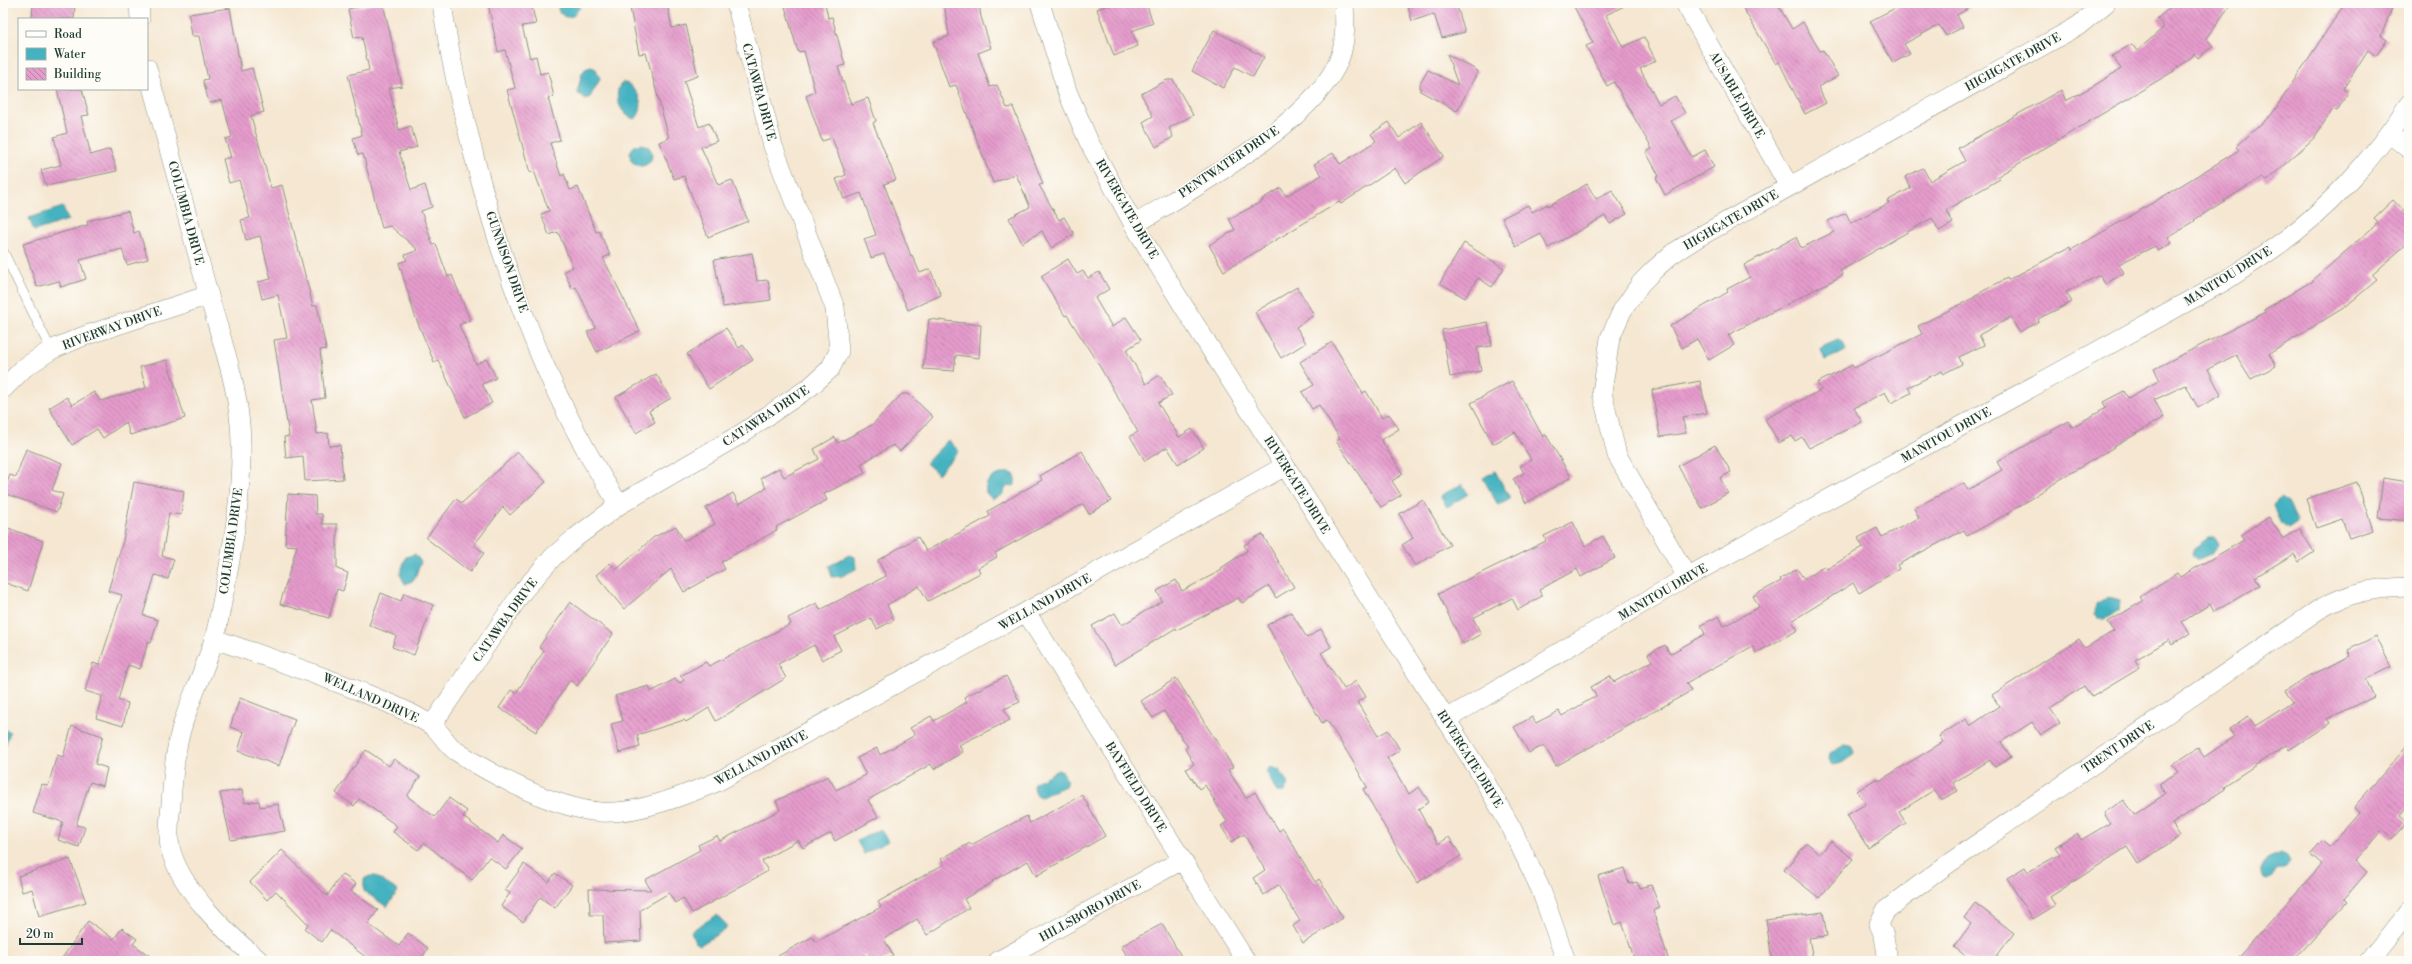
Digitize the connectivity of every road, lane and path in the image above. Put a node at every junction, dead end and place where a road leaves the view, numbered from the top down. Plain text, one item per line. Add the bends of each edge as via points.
1 (139, 3) edge
2 (442, 3) edge
3 (736, 3) edge
4 (1040, 3) edge
5 (1344, 3) edge
6 (1685, 3) edge
7 (2106, 3) edge
8 (140, 18) edge
9 (148, 72) edge
10 (2409, 104) edge
11 (2390, 134) junction
12 (2409, 149) edge
13 (1789, 186) junction
14 (1134, 225) junction
15 (3, 251) edge
16 (209, 295) junction
17 (52, 350) junction
18 (3, 389) edge
19 (1285, 466) junction
20 (619, 504) junction
21 (1687, 577) junction
22 (2409, 588) edge
23 (1026, 612) junction
24 (214, 639) junction
25 (1445, 720) junction
26 (432, 725) junction
27 (1182, 860) junction
28 (2409, 910) edge
29 (260, 961) edge
30 (998, 961) edge
31 (1246, 961) edge
32 (1566, 961) edge
33 (1888, 961) edge
34 (2369, 961) edge

1 - 8 street
2 - 20 street, GUNNISON DRIVE via 462,109 494,231 511,280 556,390 584,447
3 - 20 street, CATAWBA DRIVE via 773,146 835,308 839,351 830,369 810,387 766,418
4 - 14 street, RIVERGATE DRIVE via 1067,91 1089,142
5 - 14 street, PENTWATER DRIVE via 1345,30 1341,57 1331,77 1314,96 1268,140
6 - 13 street, AUSABLE DRIVE
7 - 13 street, HIGHGATE DRIVE via 2078,26
9 - 16 street, COLUMBIA DRIVE
10 - 11 street, MANITOU DRIVE
11 - 12 street
11 - 21 street, MANITOU DRIVE via 2346,184 2315,214 2275,248 2223,282
13 - 21 street, HIGHGATE DRIVE via 1672,254 1641,283 1614,325 1610,338 1602,393 1617,455
14 - 19 street, RIVERGATE DRIVE
15 - 17 lane
16 - 17 street, RIVERWAY DRIVE via 84,336
16 - 24 street, COLUMBIA DRIVE via 232,376 241,441 240,492 235,529
17 - 18 street, RIVERWAY DRIVE via 24,368
19 - 23 street, WELLAND DRIVE
19 - 25 street, RIVERGATE DRIVE
20 - 26 street, CATAWBA DRIVE via 553,557 523,591
21 - 25 street, MANITOU DRIVE
22 - 33 street, TRENT DRIVE via 2381,588 2355,592 2318,610 1945,866 1886,910 1879,924 1884,936
23 - 26 street, WELLAND DRIVE via 717,782 654,805 601,812 575,807 540,795 518,787 454,750
23 - 27 street, BAYFIELD DRIVE
24 - 26 street, WELLAND DRIVE via 305,670 384,701
24 - 29 street, COLUMBIA DRIVE via 177,743 168,830 170,847 179,870 205,906 224,930
25 - 32 street, RIVERGATE DRIVE via 1479,771 1512,828 1541,890
27 - 30 street, HILLSBORO DRIVE
27 - 31 street, BAYFIELD DRIVE
28 - 34 street

